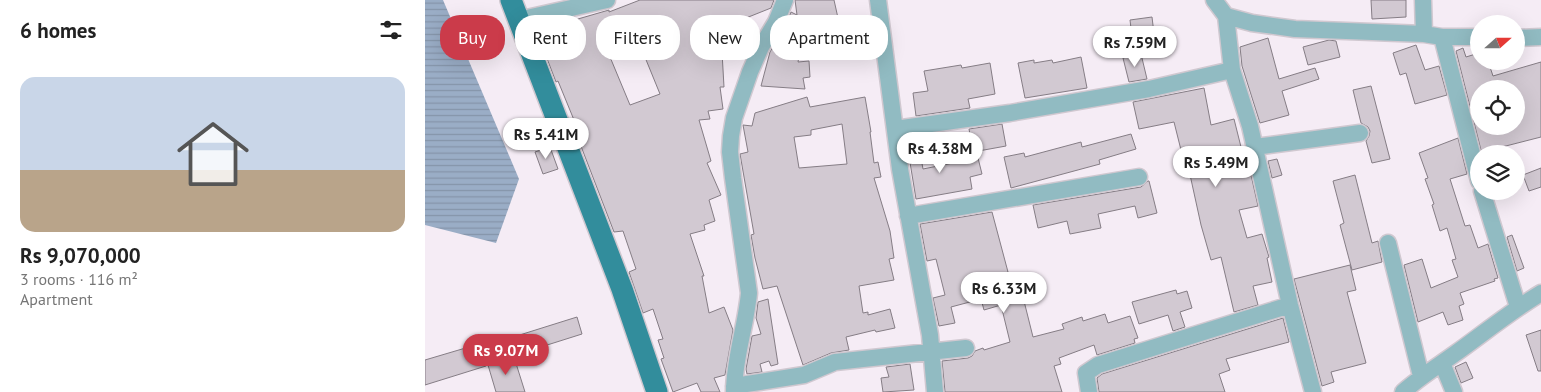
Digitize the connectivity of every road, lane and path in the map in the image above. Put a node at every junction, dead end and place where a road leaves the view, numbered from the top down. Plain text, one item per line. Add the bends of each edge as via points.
1 (511, 0) edge
2 (607, 0) edge
3 (785, 0) edge
4 (878, 0) edge
5 (1214, 0) edge
6 (1423, 0) edge
7 (516, 15) edge
8 (540, 15) edge
9 (1227, 16) junction
10 (1425, 34) junction
11 (1442, 37) junction
12 (1470, 37) edge
13 (1541, 37) edge
14 (1525, 38) edge
15 (533, 60) edge
16 (1231, 70) junction
17 (895, 129) junction
18 (1360, 133) dead end
19 (1470, 146) edge
20 (1255, 147) junction
21 (1139, 177) dead end
22 (1485, 200) edge
23 (908, 216) junction
24 (1388, 243) dead end
25 (1541, 293) edge
26 (1290, 305) junction
27 (1518, 307) junction
28 (966, 348) dead end
29 (931, 351) junction
30 (1442, 364) junction
31 (1421, 376) junction
32 (734, 389) edge
33 (657, 392) edge
34 (935, 392) edge
35 (1089, 392) edge
36 (1313, 392) edge
37 (1403, 392) edge
38 (1455, 392) edge

1 - 7 main road
2 - 8 street
3 - 32 street via 750,72 731,136 730,152 749,293
4 - 17 street
5 - 9 street
6 - 10 street
9 - 10 street via 1295,29
9 - 16 street
10 - 11 street
11 - 12 street
11 - 19 street
13 - 14 street
15 - 33 main road via 622,289
16 - 17 street via 1140,90
16 - 20 street
17 - 23 street
18 - 20 street
20 - 26 street
21 - 23 street
22 - 27 street
23 - 29 street
24 - 31 street
25 - 27 street
26 - 35 street via 1098,365 1086,374
26 - 36 street
27 - 30 street
28 - 29 street
29 - 32 street via 835,362 804,375
29 - 34 street
30 - 31 street
30 - 38 street
31 - 37 street

